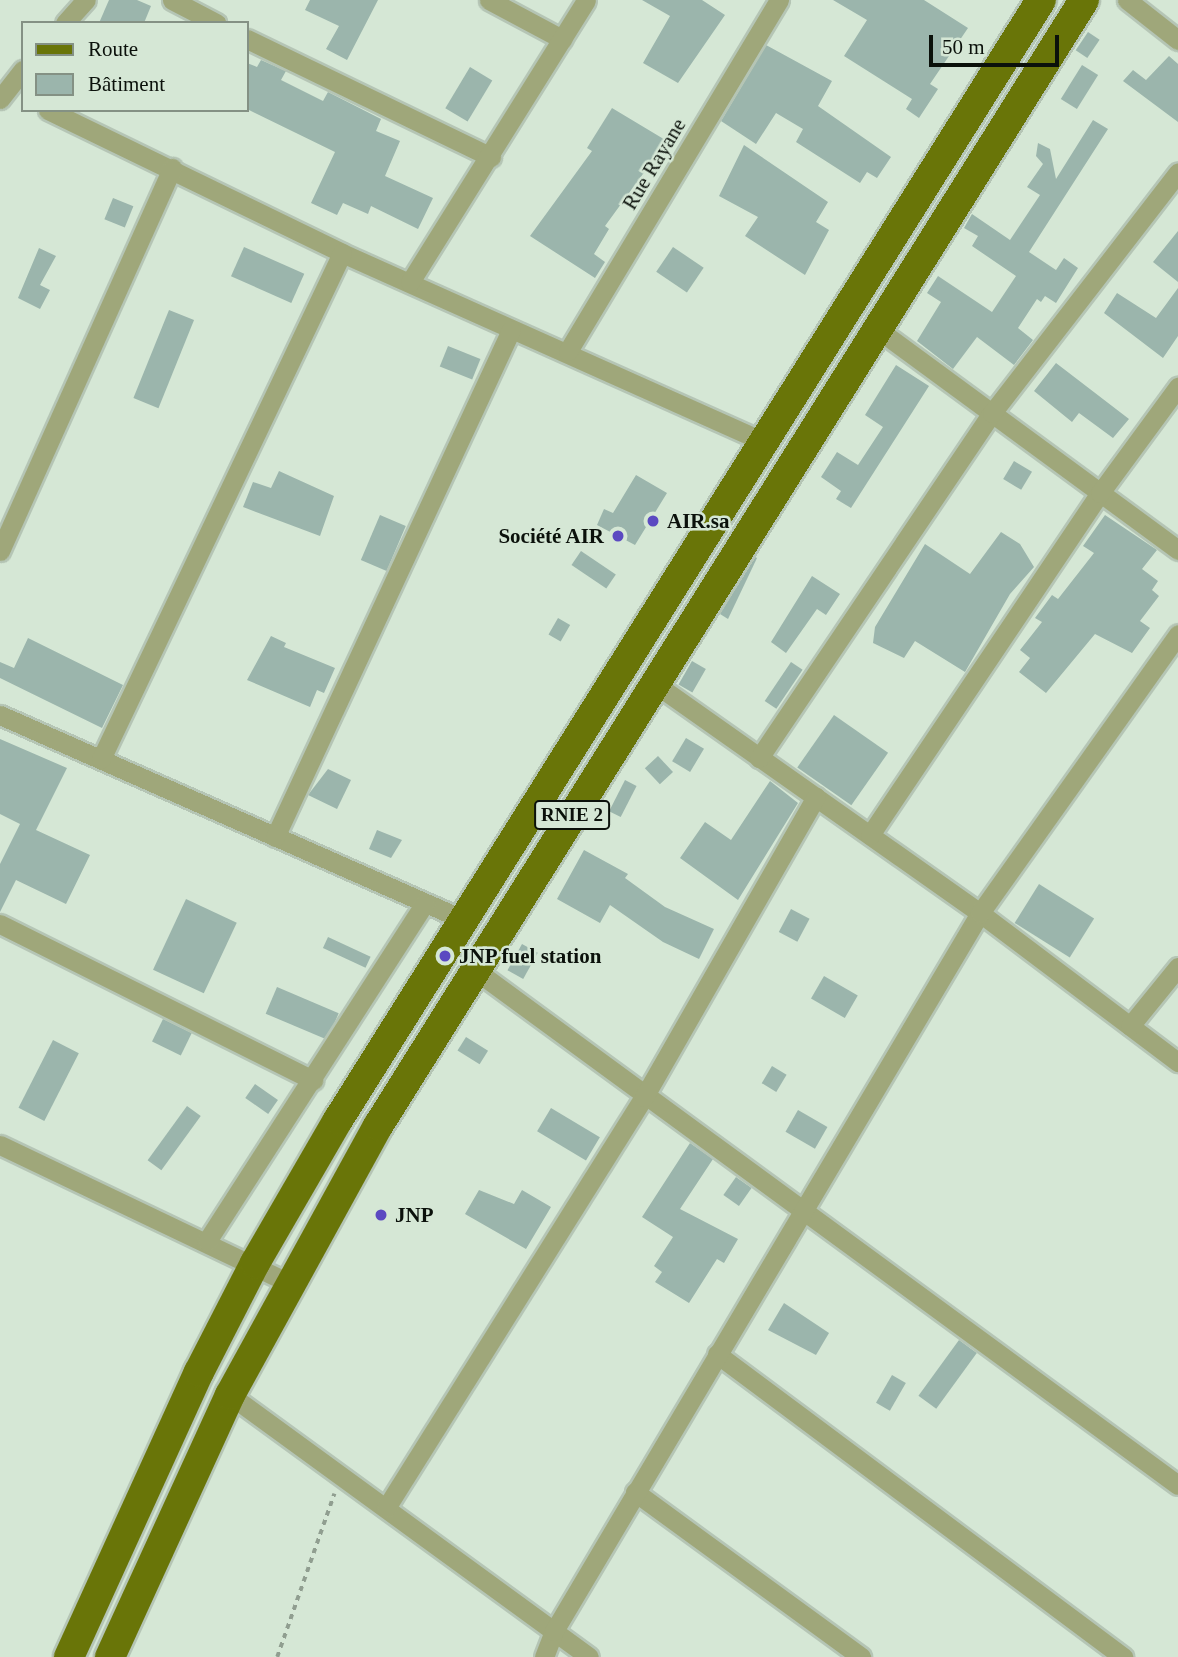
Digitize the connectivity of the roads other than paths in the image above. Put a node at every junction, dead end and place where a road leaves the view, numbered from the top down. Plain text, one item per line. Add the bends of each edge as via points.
1 (86, 0) edge
2 (172, 0) edge
3 (489, 0) edge
4 (586, 0) edge
5 (779, 0) edge
6 (1041, 0) edge
7 (1084, 0) edge
8 (1127, 0) edge
9 (67, 21) edge
10 (212, 21) edge
11 (248, 39) edge
12 (562, 39) junction
13 (1178, 40) edge
14 (21, 71) edge
15 (1, 92) edge
16 (21, 98) edge
17 (52, 112) edge
18 (491, 157) junction
19 (172, 168) junction
20 (1178, 172) edge
21 (342, 253) junction
22 (410, 282) junction
23 (876, 328) junction
24 (511, 330) junction
25 (568, 351) junction
26 (1178, 387) edge
27 (992, 413) junction
28 (763, 441) junction
29 (1100, 493) junction
30 (1178, 550) edge
31 (0, 551) edge
32 (1178, 634) edge
33 (654, 683) junction
34 (0, 715) edge
35 (759, 758) junction
36 (101, 760) junction
37 (816, 797) junction
38 (870, 835) junction
39 (275, 837) junction
40 (425, 903) junction
41 (980, 913) junction
42 (462, 919) junction
43 (0, 924) edge
44 (1178, 967) edge
45 (475, 970) junction
46 (1130, 1026) junction
47 (1178, 1062) edge
48 (313, 1080) junction
49 (645, 1097) junction
50 (0, 1145) edge
51 (801, 1209) junction
52 (207, 1241) junction
53 (255, 1263) junction
54 (291, 1284) junction
55 (716, 1354) junction
56 (230, 1395) junction
57 (1178, 1485) edge
58 (635, 1492) junction
59 (386, 1508) junction
60 (554, 1631) junction
61 (69, 1657) edge
62 (110, 1657) edge
63 (544, 1657) edge
64 (589, 1657) edge
65 (861, 1657) edge
66 (1123, 1657) edge

1 - 9 street
2 - 10 street
3 - 12 street
4 - 12 street
5 - 25 street, Rue Rayane
6 - 28 main road, RNIE 2
7 - 23 main road, RNIE 2
8 - 13 street
11 - 18 street
12 - 18 street
14 - 15 street
15 - 16 street
17 - 19 street
18 - 22 street
19 - 21 street
19 - 31 street
20 - 27 street
21 - 22 street
21 - 36 street
22 - 24 street
23 - 27 street
23 - 33 main road, RNIE 2
24 - 25 street
24 - 39 street
25 - 28 street
26 - 29 street
27 - 29 street
27 - 35 street
28 - 42 main road, RNIE 2
29 - 30 street
29 - 38 street
32 - 41 street
33 - 35 street
33 - 45 main road, RNIE 2
34 - 36 street
35 - 37 street
36 - 39 street
37 - 38 street
37 - 49 street
38 - 41 street
39 - 40 street
40 - 42 street
40 - 48 street
41 - 46 street
41 - 51 street
42 - 53 main road, RNIE 2
43 - 48 street
44 - 46 street
45 - 49 street
45 - 54 main road, RNIE 2 via 378,1126
46 - 47 street
48 - 52 street
49 - 51 street
49 - 59 street
50 - 52 street
51 - 55 street
51 - 57 street
52 - 53 street
53 - 54 street
53 - 61 main road, RNIE 2
54 - 56 main road, RNIE 2
55 - 58 street
55 - 66 street
56 - 59 street via 339,1479
56 - 62 main road, RNIE 2
58 - 60 street
58 - 65 street
59 - 60 street
60 - 63 street
60 - 64 street

